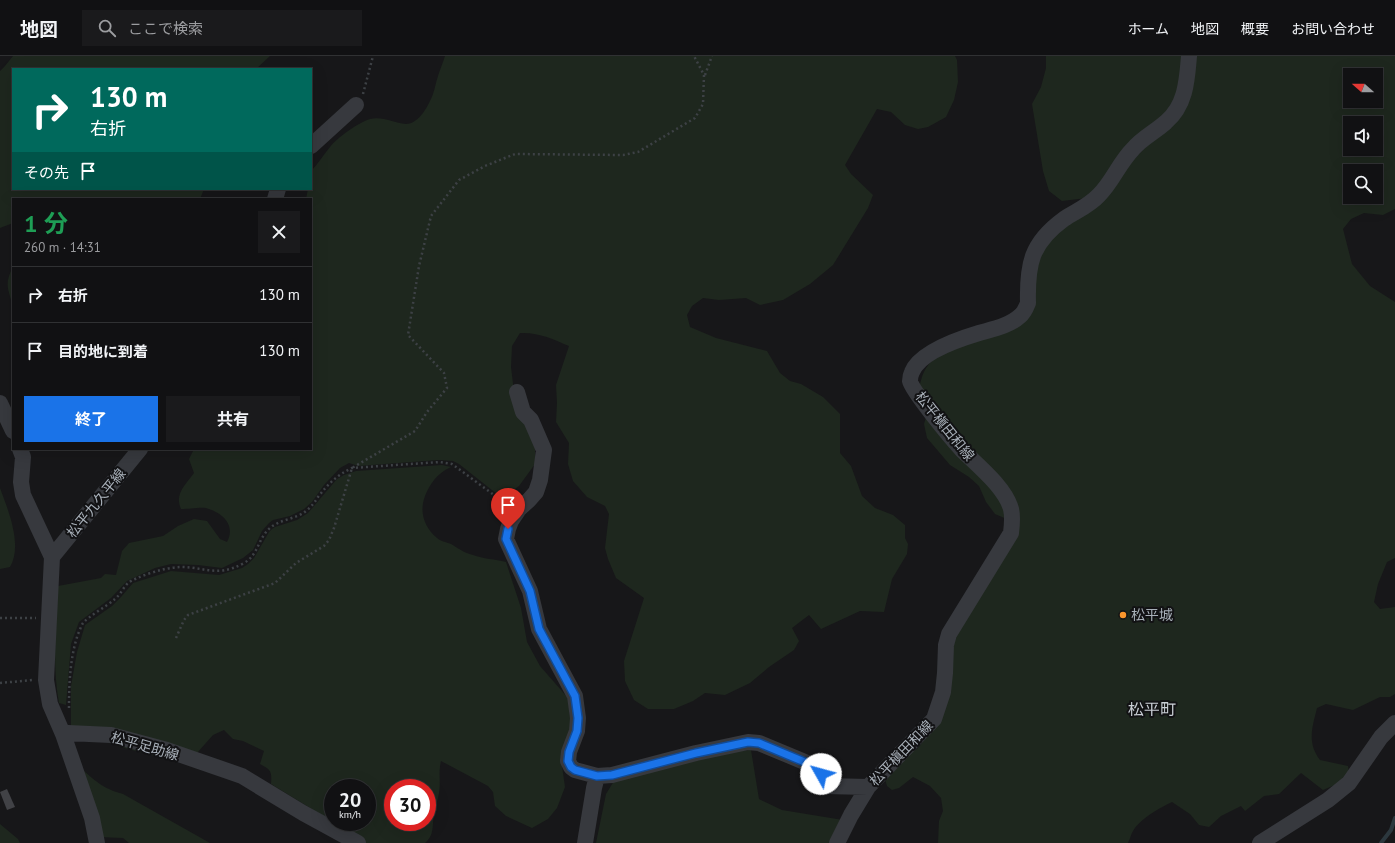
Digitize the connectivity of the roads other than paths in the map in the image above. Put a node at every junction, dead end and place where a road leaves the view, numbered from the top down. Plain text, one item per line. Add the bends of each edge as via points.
1 (1189, 56) edge
2 (359, 101) road end
3 (312, 145) edge
4 (517, 392) dead end
5 (0, 403) edge
6 (12, 429) edge
7 (20, 450) edge
8 (139, 450) edge
9 (52, 557) junction
10 (1395, 723) edge
11 (63, 734) junction
12 (597, 776) junction
13 (868, 787) junction
14 (97, 843) edge
15 (358, 843) edge
16 (585, 843) edge
17 (837, 843) edge
18 (1260, 843) edge

1 - 13 street, 松平槇田和線 via 1187,83 1180,106 1173,115 1133,148 1112,179 1089,205 1064,219 1039,242 1031,259 1028,303 1021,316 998,328 940,348 915,364 910,380 916,391 953,441 1001,489 1008,499 1013,522 1008,539 949,634 942,692 934,719
2 - 3 street
4 - 12 street via 523,412 531,420 544,450 536,492 519,509 508,529 506,539 530,591 539,629 575,696 577,731 568,761 575,770
5 - 6 street
7 - 9 street via 23,458 23,495
8 - 9 street, 松平九久平線
9 - 11 street via 46,680 50,704
10 - 18 street via 1380,737 1349,783 1328,800
11 - 14 street via 92,818
11 - 15 street, 松平足助線 via 111,734 242,776 303,814
12 - 13 street via 617,775 696,753 748,742 759,743 819,768 819,784
12 - 16 street
13 - 17 street, 松平槇田和線

